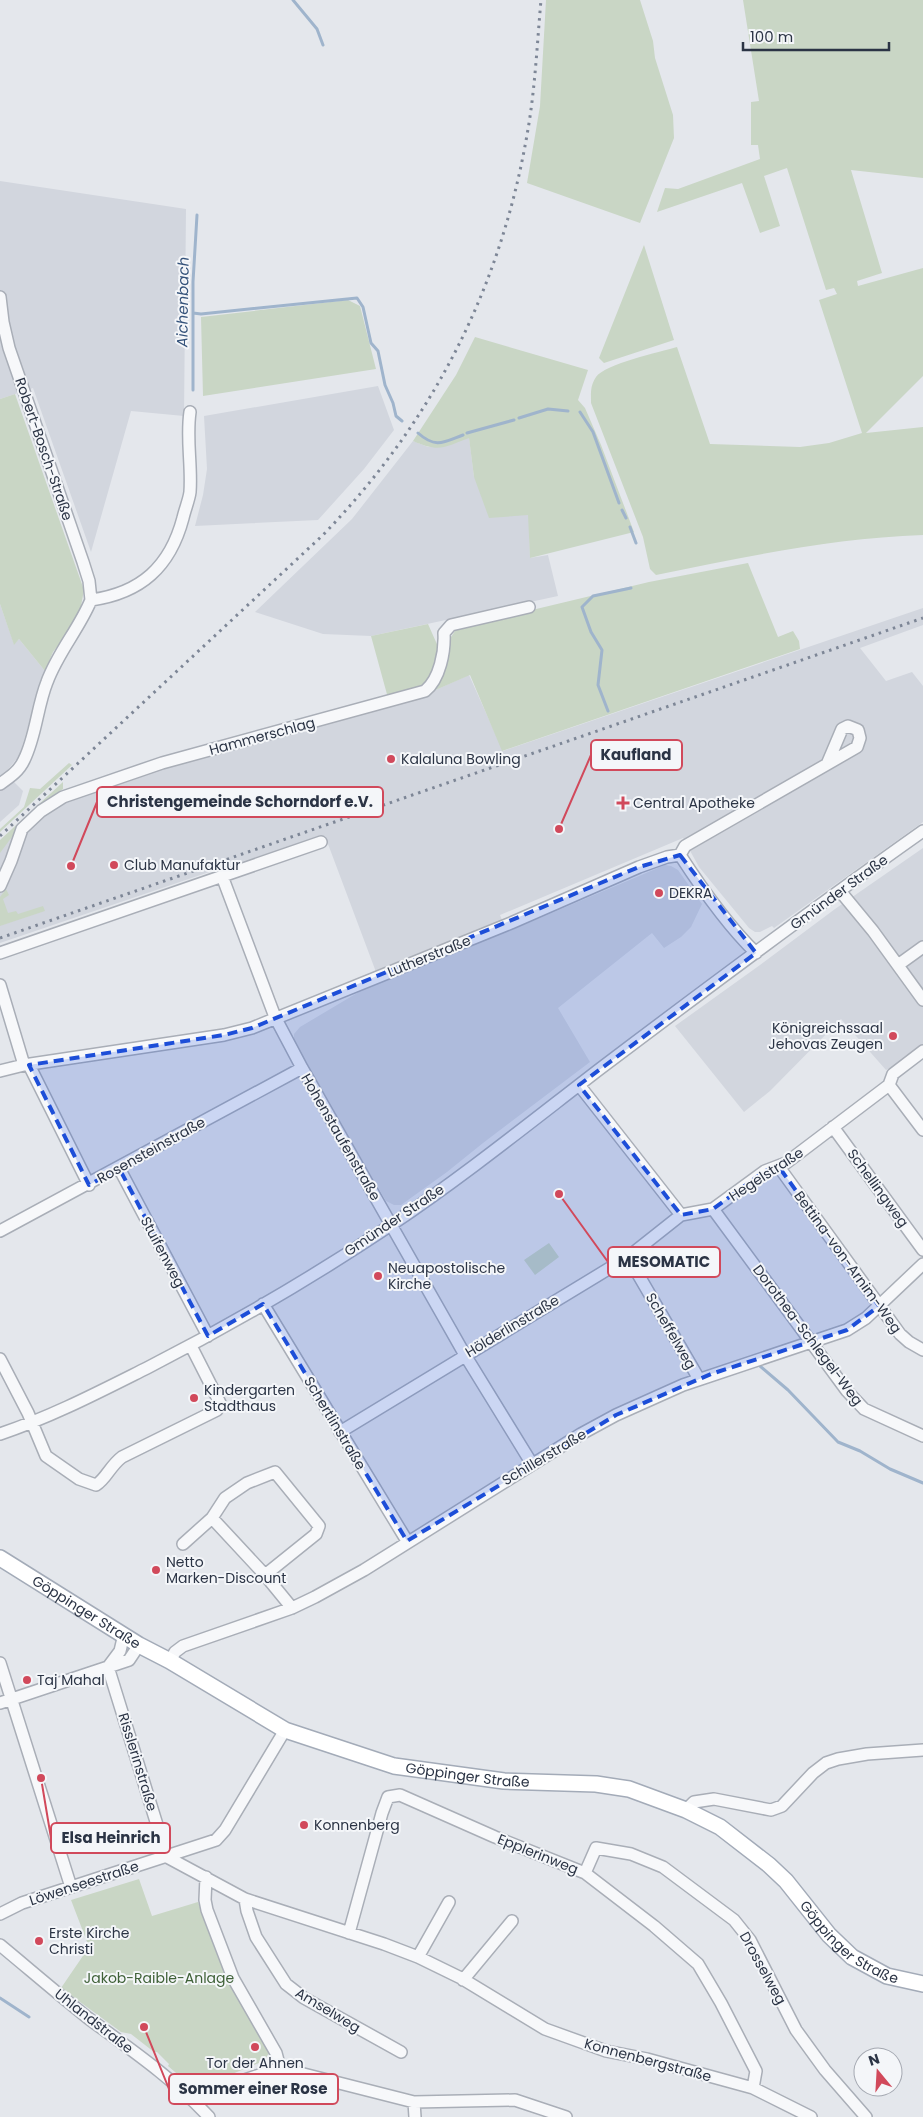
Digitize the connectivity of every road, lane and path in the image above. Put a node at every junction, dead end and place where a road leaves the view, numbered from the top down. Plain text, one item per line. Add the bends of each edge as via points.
1 (0, 297) edge
2 (190, 412) dead end
3 (91, 600) junction
4 (529, 607) dead end
5 (828, 762) dead end
6 (0, 784) edge
7 (923, 831) edge
8 (321, 842) dead end
9 (680, 855) junction
10 (222, 876) junction
11 (0, 886) edge
12 (840, 891) junction
13 (923, 947) edge
14 (0, 953) edge
15 (756, 953) junction
16 (898, 965) junction
17 (0, 985) edge
18 (923, 1000) edge
19 (275, 1017) junction
20 (923, 1052) edge
21 (27, 1065) junction
22 (302, 1068) junction
23 (0, 1071) edge
24 (579, 1085) junction
25 (889, 1085) junction
26 (833, 1126) junction
27 (923, 1130) edge
28 (778, 1166) junction
29 (118, 1168) junction
30 (89, 1184) junction
31 (713, 1209) junction
32 (681, 1216) junction
33 (392, 1224) junction
34 (0, 1231) edge
35 (923, 1250) edge
36 (628, 1257) junction
37 (923, 1264) edge
38 (263, 1304) junction
39 (879, 1306) junction
40 (208, 1336) junction
41 (811, 1342) junction
42 (190, 1346) junction
43 (923, 1350) edge
44 (465, 1355) junction
45 (0, 1359) edge
46 (699, 1379) junction
47 (32, 1422) junction
48 (340, 1432) junction
49 (0, 1434) edge
50 (923, 1436) edge
51 (532, 1464) junction
52 (212, 1518) junction
53 (407, 1541) junction
54 (183, 1544) dead end
55 (0, 1558) edge
56 (265, 1575) junction
57 (292, 1608) junction
58 (124, 1634) junction
59 (139, 1645) junction
60 (170, 1661) junction
61 (0, 1663) edge
62 (108, 1667) junction
63 (12, 1699) junction
64 (0, 1703) edge
65 (285, 1730) junction
66 (923, 1750) edge
67 (686, 1810) junction
68 (167, 1857) junction
69 (584, 1873) junction
70 (206, 1877) junction
71 (71, 1887) junction
72 (245, 1899) junction
73 (449, 1902) dead end
74 (0, 1914) edge
75 (512, 1920) dead end
76 (349, 1933) junction
77 (0, 1944) edge
78 (418, 1957) junction
79 (463, 1980) junction
80 (923, 1984) edge
81 (401, 2052) dead end
82 (280, 2068) junction
83 (752, 2088) junction
84 (414, 2102) junction
85 (196, 2103) junction
86 (209, 2117) edge
87 (415, 2117) edge
88 (566, 2117) edge
89 (811, 2117) edge
90 (866, 2117) edge

1 - 3 street, Robert-Bosch-Straße via 9,348 83,562
2 - 3 street via 190,492 178,539 161,565 141,582 124,592
3 - 6 street via 47,681 24,760 15,774
4 - 11 street, Hammerschlag via 451,625 444,633 445,647 432,686 425,691 162,763 63,796 22,829
5 - 9 street, Lutherstraße via 685,846
7 - 12 street, Gmünder Straße
8 - 10 street
9 - 15 street via 742,940
9 - 19 street, Lutherstraße via 639,867 512,923
10 - 14 street
10 - 19 street, Hohenstaufenstraße
12 - 15 street, Gmünder Straße
12 - 16 street
13 - 16 street
15 - 24 street, Gmünder Straße
16 - 18 street
17 - 21 street
19 - 21 street, Lutherstraße via 224,1036
19 - 22 street, Hohenstaufenstraße
20 - 25 street, Hegelstraße via 893,1074
21 - 23 street, Lutherstraße
21 - 30 street
22 - 29 street, Rosensteinstraße
22 - 33 street, Hohenstaufenstraße
24 - 32 street
24 - 33 street, Gmünder Straße
25 - 26 street, Hegelstraße
25 - 27 street
26 - 28 street, Hegelstraße
26 - 35 street, Schellingweg
28 - 31 street, Hegelstraße via 765,1171
28 - 39 street, Bettina-von-Arnim-Weg
29 - 30 street, Rosensteinstraße
29 - 40 street, Stuifenweg
30 - 34 street, Rosensteinstraße
31 - 32 street, Hegelstraße
31 - 41 street, Dorothea-Schlegel-Weg
32 - 36 street, Hölderlinstraße
33 - 38 street, Gmünder Straße
33 - 44 street, Hohenstaufenstraße
36 - 44 street, Hölderlinstraße
36 - 46 street, Scheffelweg
37 - 39 street, Schillerstraße
38 - 40 street, Gmünder Straße
38 - 48 street, Schertlinstraße
39 - 41 street, Schillerstraße via 858,1324
39 - 43 street, Bettina-von-Arnim-Weg via 900,1334
40 - 42 street, Gmünder Straße
41 - 46 street, Schillerstraße
41 - 50 street, Dorothea-Schlegel-Weg via 864,1409
42 - 47 street, Gmünder Straße
42 - 47 street via 220,1403 217,1410 122,1458 96,1485 79,1479 46,1456
44 - 48 street, Hölderlinstraße
44 - 51 street, Hohenstaufenstraße
45 - 47 street
46 - 51 street, Schillerstraße via 616,1415
47 - 49 street, Gmünder Straße
48 - 53 street, Schertlinstraße
51 - 53 street, Schillerstraße
52 - 54 street
52 - 56 street
52 - 56 street via 225,1498 247,1483 275,1472 319,1526 316,1534
53 - 57 street, Schillerstraße via 315,1598
55 - 58 main road, Göppinger Straße
56 - 57 street
57 - 60 street, Schillerstraße via 183,1646
58 - 59 main road, Göppinger Straße
58 - 62 street via 120,1651
59 - 60 main road, Göppinger Straße
59 - 62 street via 129,1660
60 - 65 main road, Göppinger Straße
61 - 63 street
62 - 63 street
62 - 68 street, Risslerinstraße
63 - 64 street
63 - 71 street
65 - 67 main road, Göppinger Straße via 403,1768 504,1781 596,1784 629,1789
65 - 68 street, Löwenseestraße via 216,1840
66 - 67 street via 838,1759 813,1773 782,1806 771,1810 714,1799 694,1802
67 - 80 main road, Göppinger Straße via 720,1827 769,1865 786,1881 828,1935 852,1957 887,1976
68 - 70 street, Konnenbergstraße
68 - 71 street, Löwenseestraße
69 - 76 street, Epplerinweg via 400,1795 388,1797
69 - 83 street, Epplerinweg via 698,1964 756,2071
69 - 90 street, Drosselweg via 596,1848 631,1854 663,1867 734,1920 750,1940 796,2030
70 - 72 street, Konnenbergstraße
70 - 82 street via 205,1900 233,1978 276,2053
71 - 74 street, Löwenseestraße
72 - 76 street, Konnenbergstraße
72 - 81 street, Amselweg via 256,1937 286,1984 304,1998
73 - 78 street
75 - 79 street
76 - 78 street, Konnenbergstraße
77 - 85 street, Uhlandstraße
78 - 79 street, Konnenbergstraße
79 - 83 street, Konnenbergstraße via 545,2029 606,2051
82 - 84 street
82 - 85 street via 215,2090
83 - 89 street, Konnenbergstraße
84 - 87 street
84 - 88 street via 515,2100
85 - 86 street, Uhlandstraße

